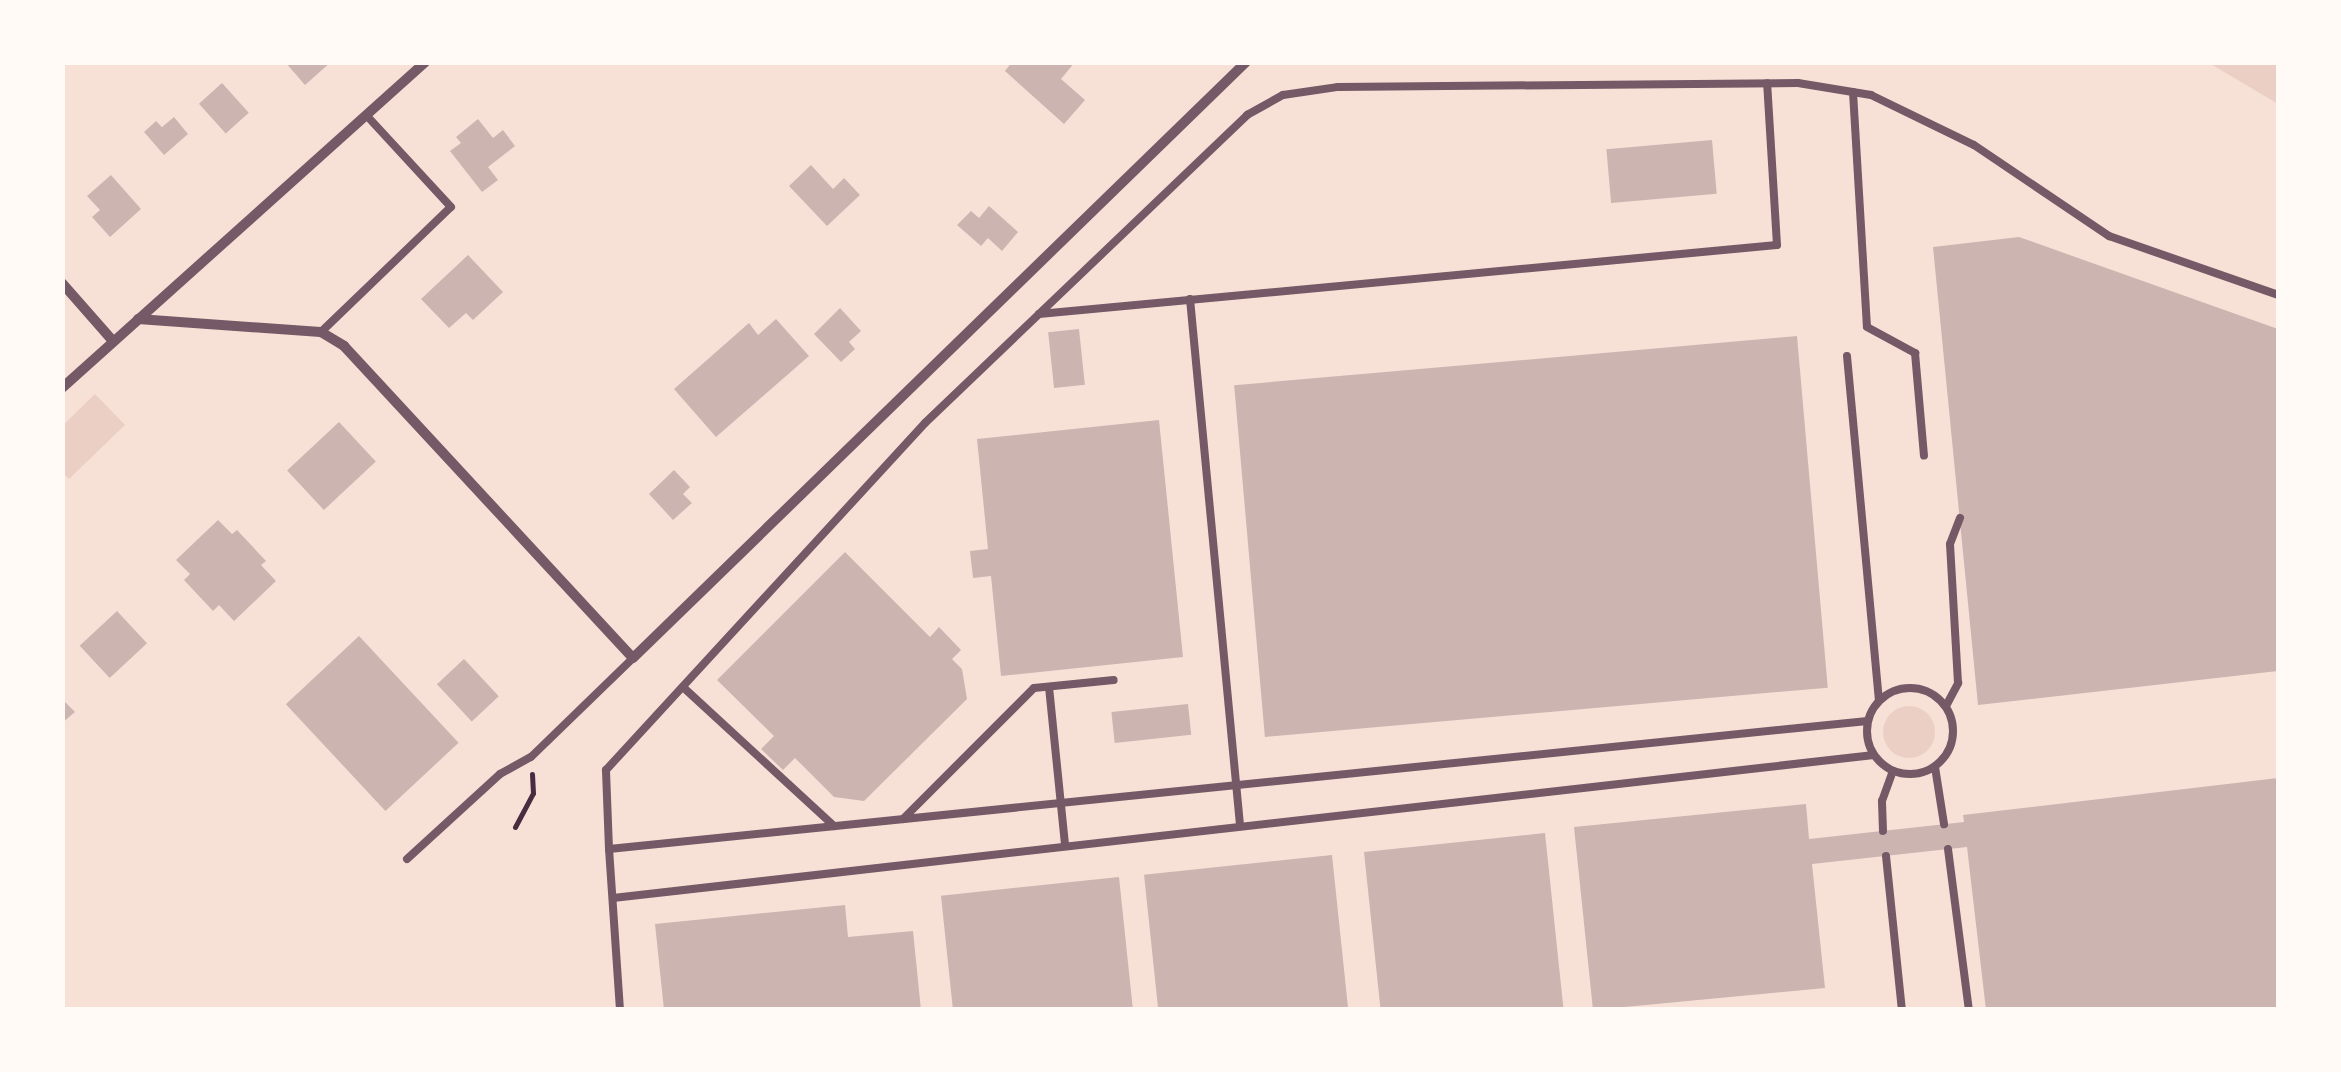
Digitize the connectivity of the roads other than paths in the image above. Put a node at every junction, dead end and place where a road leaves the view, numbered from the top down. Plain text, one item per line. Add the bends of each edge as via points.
1 (425, 62) edge
2 (1246, 62) edge
3 (1767, 83) junction
4 (1853, 92) junction
5 (366, 115) junction
6 (62, 282) edge
7 (2278, 295) edge
8 (1190, 300) junction
9 (1039, 314) junction
10 (138, 319) junction
11 (322, 332) junction
12 (112, 341) junction
13 (1847, 356) dead end
14 (62, 388) edge
15 (1924, 456) dead end
16 (1960, 518) dead end
17 (633, 658) junction
18 (1114, 680) dead end
19 (1049, 687) junction
20 (684, 688) junction
21 (1880, 700) junction
22 (1946, 706) junction
23 (1868, 722) junction
24 (1874, 755) junction
25 (1935, 767) junction
26 (1894, 772) junction
27 (1236, 784) junction
28 (1061, 802) junction
29 (903, 819) junction
30 (1944, 824) dead end
31 (1240, 825) junction
32 (834, 826) junction
33 (1883, 831) dead end
34 (1065, 845) junction
35 (610, 850) junction
36 (1948, 850) dead end
37 (1886, 856) dead end
38 (408, 859) dead end
39 (614, 898) junction
40 (620, 1010) edge
41 (1902, 1010) edge
42 (1969, 1010) edge

1 - 5 street
2 - 17 street
3 - 4 lane
3 - 8 lane via 1776,245
3 - 9 lane via 1338,87 1283,95 1247,115
4 - 7 lane via 1974,145 2109,236
4 - 15 lane via 1867,327 1915,353
5 - 10 street
5 - 11 lane via 452,207
6 - 12 street
8 - 9 lane
8 - 27 lane
9 - 20 lane via 925,423
10 - 11 street
10 - 12 street
11 - 17 street via 344,346
12 - 14 street
13 - 21 lane
16 - 22 lane via 1950,544 1958,683
17 - 38 lane via 531,756 500,774
18 - 19 lane
19 - 28 lane
19 - 29 lane via 1034,688
20 - 32 lane
20 - 35 lane via 606,770
21 - 22 lane via 1913,687
21 - 23 lane
22 - 25 lane via 1952,745
23 - 24 lane
23 - 27 lane
24 - 26 lane
24 - 31 lane
25 - 26 lane
25 - 30 lane
26 - 33 lane via 1882,801
27 - 28 lane
27 - 31 lane
28 - 29 lane
28 - 34 lane
29 - 32 lane
31 - 34 lane
32 - 35 lane
34 - 39 lane
35 - 39 lane
36 - 42 lane
37 - 41 lane
39 - 40 lane

